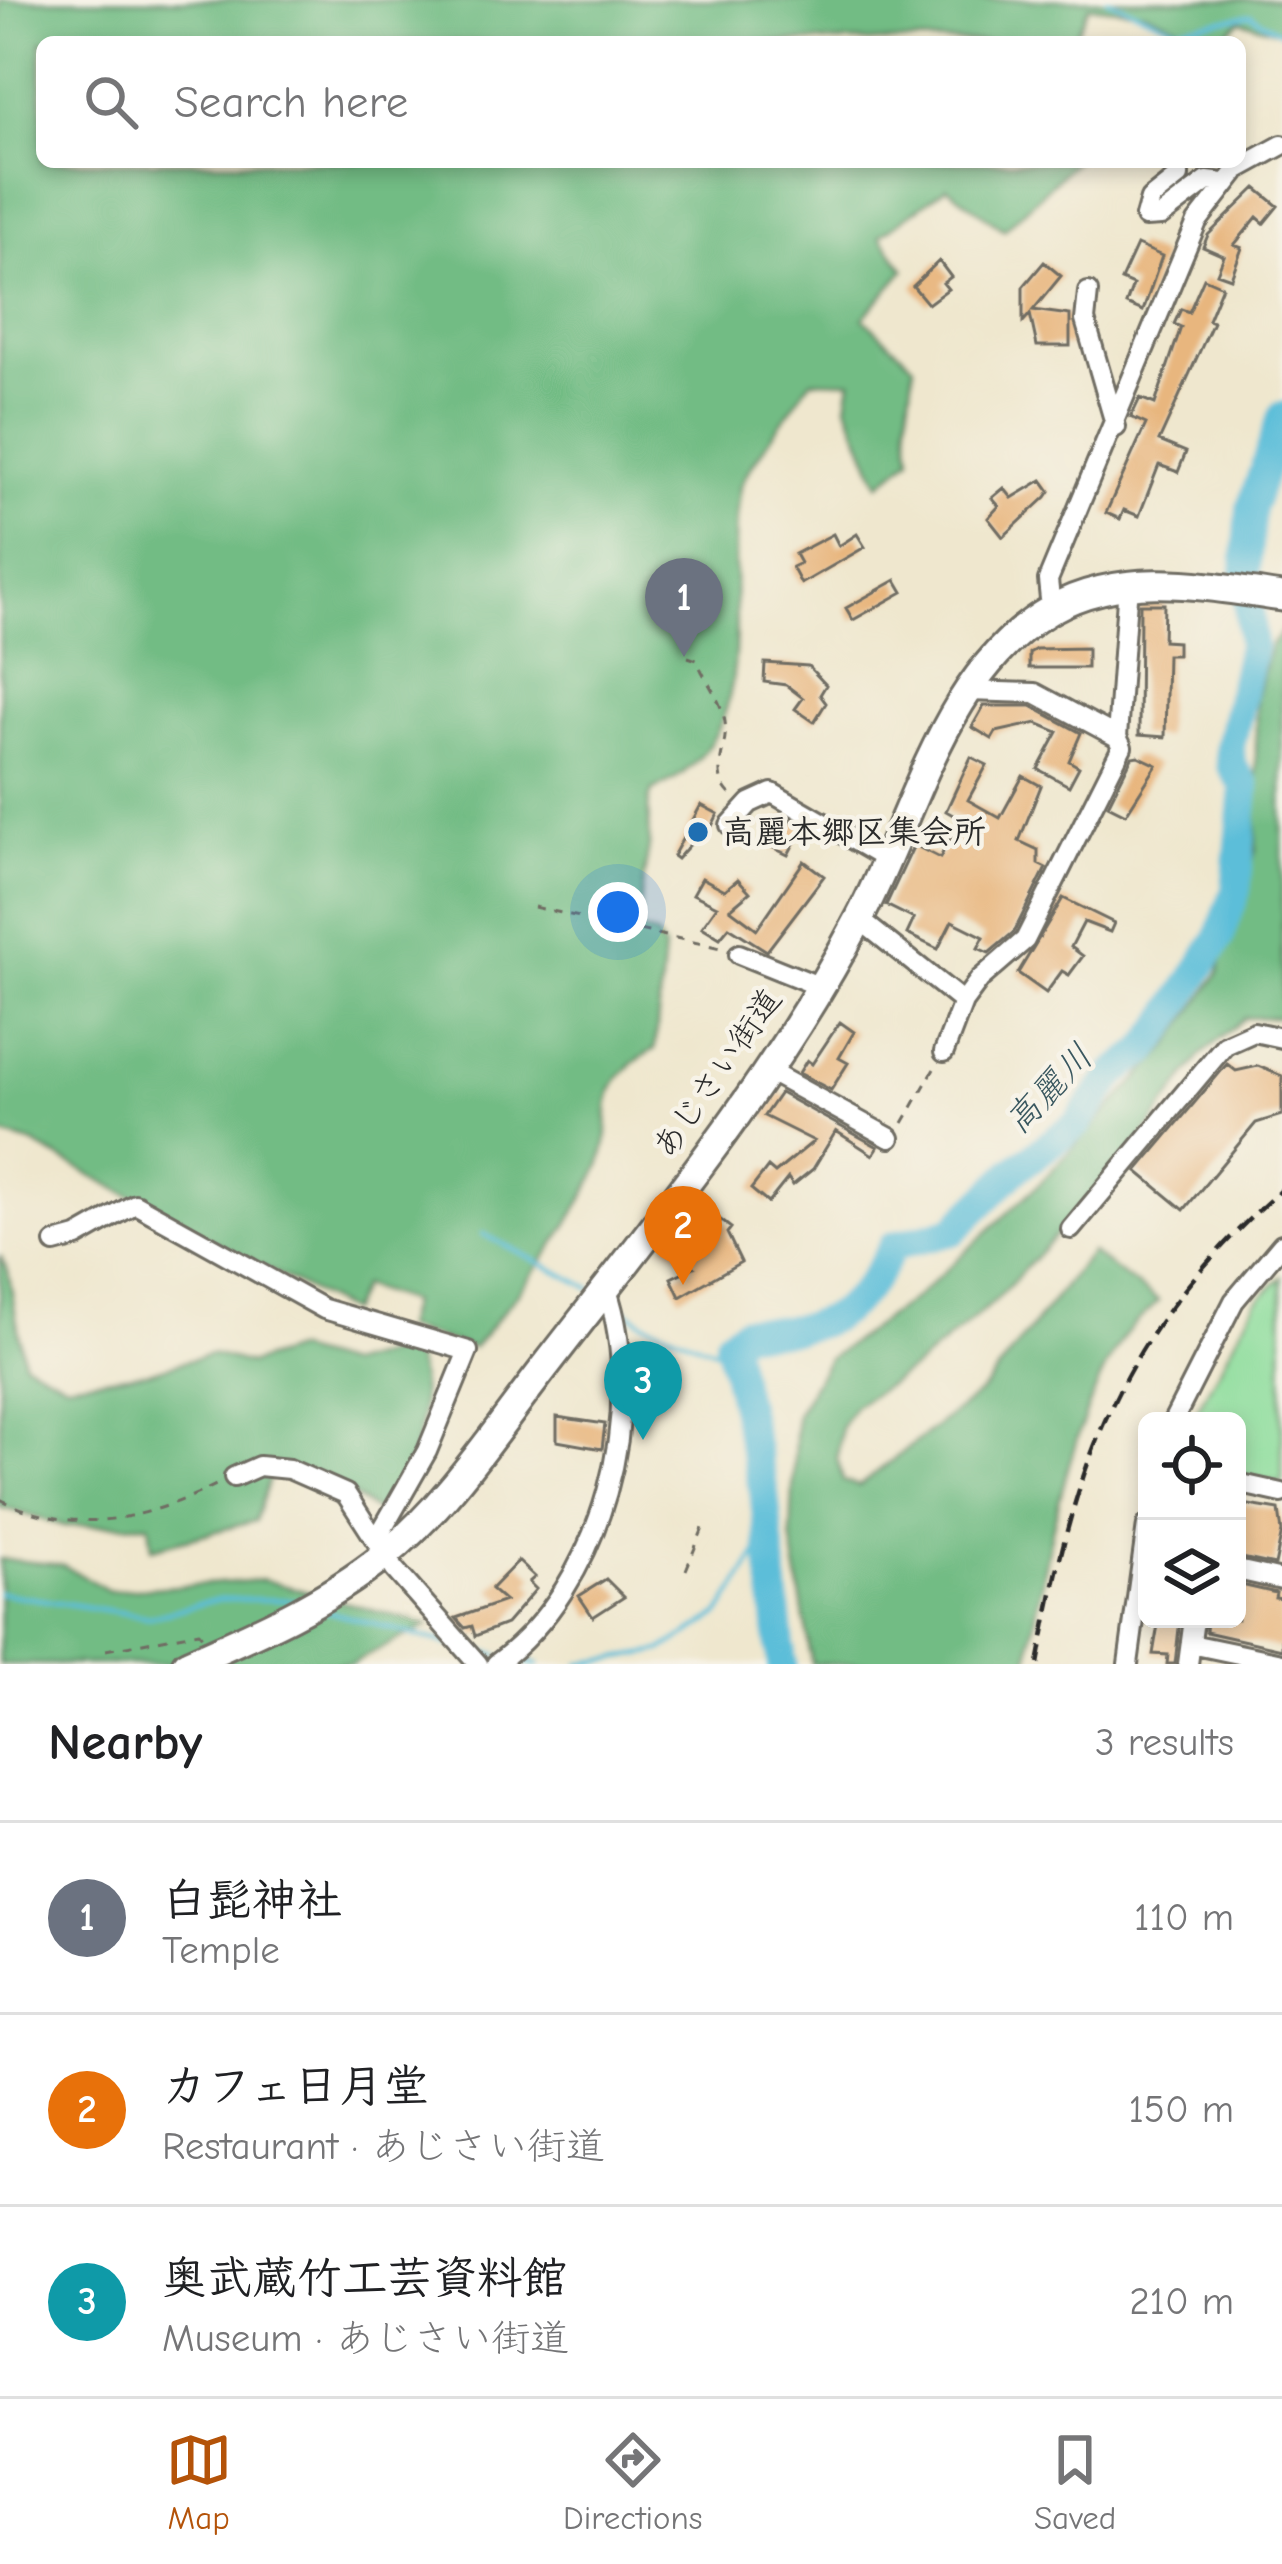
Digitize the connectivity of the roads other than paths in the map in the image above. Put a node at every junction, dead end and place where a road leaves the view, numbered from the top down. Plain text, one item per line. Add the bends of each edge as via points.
1 (1282, 145) edge
2 (1179, 168) edge
3 (1223, 183) junction
4 (1088, 292) dead end
5 (1116, 427) junction
6 (1128, 584) junction
7 (1282, 597) edge
8 (1051, 609) junction
9 (968, 691) junction
10 (1117, 736) junction
11 (730, 825) dead end
12 (888, 860) junction
13 (860, 919) junction
14 (740, 954) road end
15 (821, 987) junction
16 (962, 1002) junction
17 (1282, 1038) edge
18 (944, 1052) road end
19 (768, 1071) junction
20 (890, 1138) road end
21 (1070, 1229) dead end
22 (55, 1243) dead end
23 (1282, 1244) edge
24 (602, 1292) junction
25 (1178, 1412) edge
26 (234, 1477) road end
27 (1246, 1485) edge
28 (1282, 1493) edge
29 (382, 1546) junction
30 (1246, 1572) edge
31 (1282, 1580) edge
32 (1138, 1591) edge
33 (1189, 1654) edge
34 (199, 1659) edge
35 (1282, 1663) edge
36 (478, 1664) edge
37 (496, 1664) edge
38 (1128, 1664) edge

1 - 3 street
2 - 3 street via 1150,199 1145,217 1161,216 1207,181
3 - 5 street via 1180,261
4 - 5 street via 1085,320
5 - 8 street via 1048,580
6 - 7 highway, あじさい街道
6 - 8 highway, あじさい街道
6 - 10 street
8 - 9 highway, あじさい街道 via 987,662
9 - 10 street via 1035,693
9 - 12 highway, あじさい街道
10 - 16 street via 1122,747 1025,940
11 - 12 street via 750,802 772,793
12 - 13 highway, あじさい街道
13 - 15 highway, あじさい街道
13 - 16 street
14 - 15 street
15 - 19 highway, あじさい街道
16 - 18 street
17 - 21 street via 1254,1032 1225,1045
19 - 20 street
19 - 24 highway, あじさい街道
22 - 29 street via 135,1204 324,1309 468,1351
23 - 25 street via 1234,1300
24 - 29 highway, あじさい街道 via 449,1489
24 - 37 street via 621,1329 604,1499 550,1612
26 - 29 street via 259,1466 314,1477 346,1494
27 - 28 street
29 - 34 highway, あじさい街道 via 299,1614
29 - 36 street
30 - 31 street
32 - 38 street
33 - 35 street

